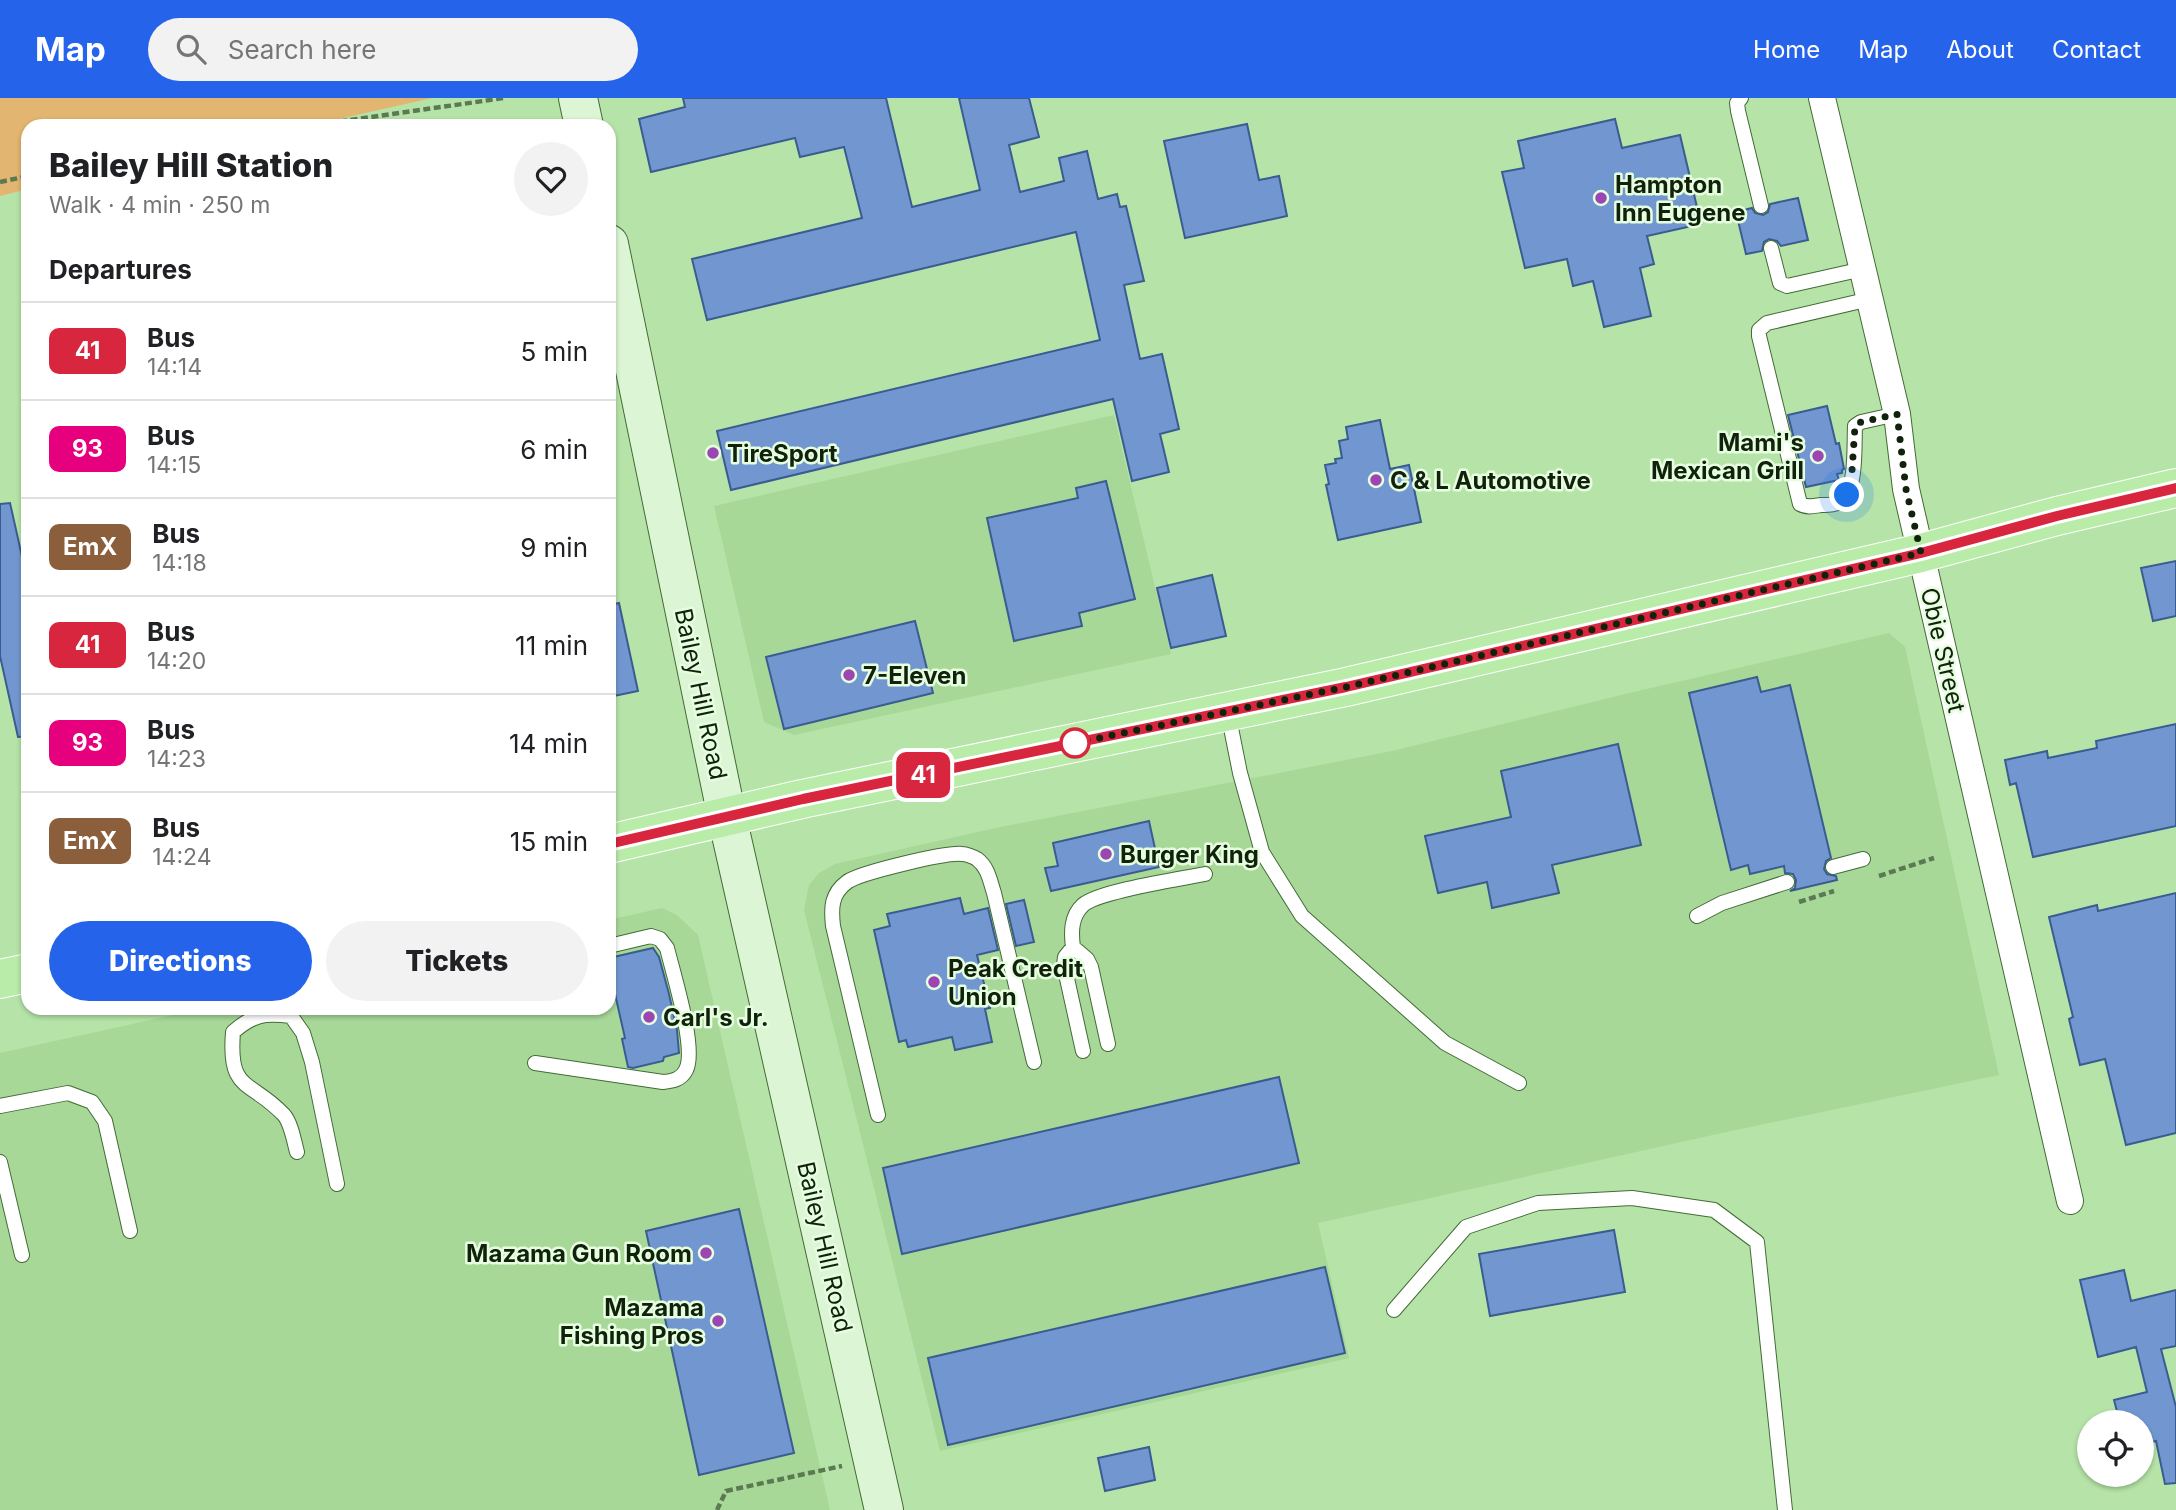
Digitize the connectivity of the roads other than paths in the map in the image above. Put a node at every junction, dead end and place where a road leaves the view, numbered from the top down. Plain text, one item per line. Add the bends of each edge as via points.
1 (578, 98) edge
2 (1741, 98) edge
3 (1822, 98) edge
4 (582, 119) edge
5 (1760, 206) dead end
6 (1771, 248) dead end
7 (1863, 270) junction
8 (616, 278) edge
9 (1870, 299) junction
10 (1897, 414) junction
11 (2176, 488) edge
12 (1921, 553) junction
13 (1227, 712) junction
14 (727, 817) junction
15 (616, 842) edge
16 (1863, 859) dead end
17 (1833, 867) dead end
18 (1205, 874) dead end
19 (1787, 882) dead end
20 (1697, 916) dead end
21 (616, 944) edge
22 (1073, 947) junction
23 (21, 974) edge
24 (0, 979) edge
25 (261, 1015) edge
26 (283, 1015) edge
27 (1108, 1045) dead end
28 (1083, 1051) dead end
29 (1034, 1062) dead end
30 (535, 1063) dead end
31 (1519, 1083) dead end
32 (0, 1106) edge
33 (877, 1115) dead end
34 (297, 1152) dead end
35 (0, 1162) edge
36 (337, 1184) dead end
37 (2070, 1201) dead end
38 (130, 1231) dead end
39 (22, 1255) dead end
40 (1394, 1310) dead end
41 (884, 1510) edge
42 (1785, 1510) edge

1 - 4 street
2 - 5 lane via 1738,111
3 - 7 street, Obie Street
6 - 7 lane via 1780,283 1787,286
7 - 9 street, Obie Street
8 - 14 street, Bailey Hill Road
9 - 10 street, Obie Street
9 - 10 lane via 1768,323 1759,330 1800,504 1832,504 1845,498 1851,486 1855,426
10 - 12 street, Obie Street via 1906,489
11 - 12 main road
12 - 13 main road
12 - 37 street, Obie Street
13 - 14 main road
13 - 31 lane via 1262,852 1302,916 1445,1043
14 - 15 main road
14 - 41 street, Bailey Hill Road
16 - 17 lane
18 - 22 lane via 1092,900 1074,918
19 - 20 lane
21 - 30 lane via 651,936 667,948 690,1046 686,1070 676,1080 663,1082
22 - 27 lane via 1091,967
22 - 28 lane via 1064,965
23 - 24 main road
25 - 34 lane via 233,1032 231,1058 241,1083 286,1117
26 - 36 lane via 291,1016 303,1033
29 - 33 lane via 994,893 988,872 977,859 945,855 862,875 848,881 831,906
32 - 38 lane via 68,1093 92,1102 105,1121
35 - 39 lane
40 - 42 lane via 1466,1227 1538,1203 1632,1198 1714,1210 1757,1242

